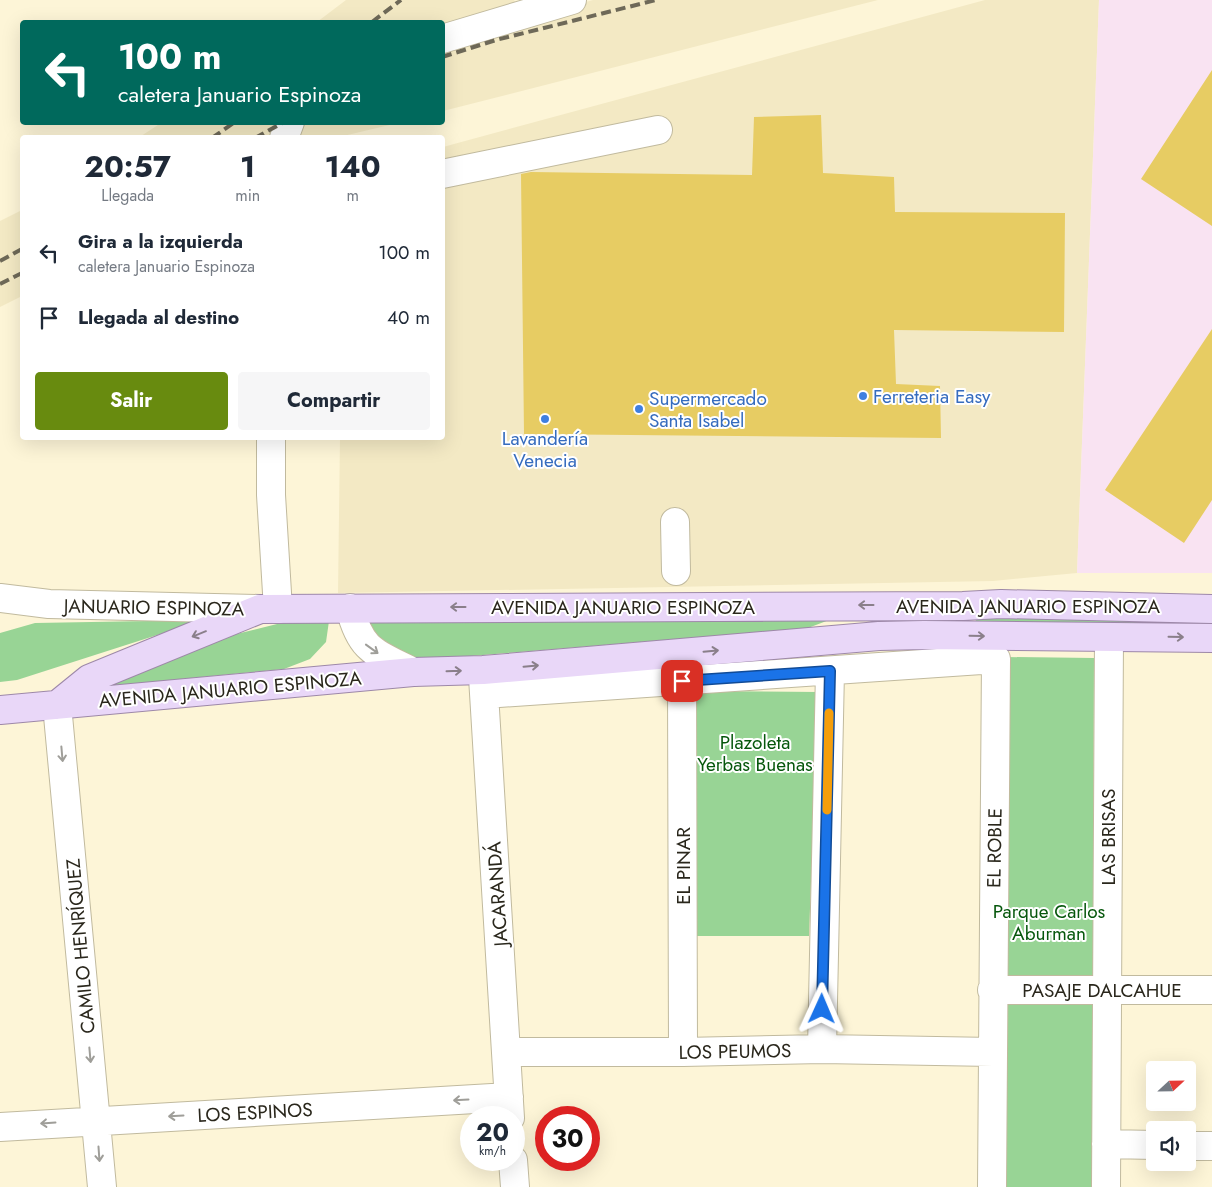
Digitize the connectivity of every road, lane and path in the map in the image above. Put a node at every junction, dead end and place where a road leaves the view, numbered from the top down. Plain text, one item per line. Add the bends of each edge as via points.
1 (572, 0) edge
2 (445, 38) edge
3 (658, 130) dead end
4 (445, 173) edge
5 (271, 440) edge
6 (675, 522) dead end
7 (676, 570) dead end
8 (0, 598) edge
9 (49, 604) junction
10 (977, 605) junction
11 (350, 608) junction
12 (269, 609) junction
13 (1212, 609) edge
14 (0, 610) edge
15 (924, 635) junction
16 (1109, 637) junction
17 (1212, 638) edge
18 (830, 671) junction
19 (414, 672) junction
20 (682, 681) junction
21 (484, 682) junction
22 (57, 705) junction
23 (0, 710) edge
24 (1107, 989) junction
25 (992, 990) junction
26 (1212, 990) edge
27 (822, 1049) junction
28 (507, 1052) junction
29 (683, 1052) junction
30 (993, 1052) junction
31 (510, 1106) edge
32 (460, 1109) edge
33 (97, 1120) junction
34 (0, 1127) edge
35 (1106, 1144) junction
36 (1146, 1145) edge
37 (1196, 1146) edge
38 (1212, 1146) edge
39 (513, 1171) edge
40 (102, 1187) edge
41 (514, 1187) edge
42 (992, 1187) edge
43 (1106, 1187) edge

1 - 2 street
3 - 4 street
5 - 12 street
6 - 7 street
8 - 9 street, JANUARIO ESPINOZA
9 - 12 street, JANUARIO ESPINOZA
9 - 14 street, JANUARIO ESPINOZA
10 -> 11 main road, AVENIDA JANUARIO ESPINOZA
10 - 13 main road, AVENIDA JANUARIO ESPINOZA
10 - 15 street via 950,626
11 - 12 main road, AVENIDA JANUARIO ESPINOZA
11 -> 19 street via 355,629 368,648
12 -> 22 main road, AVENIDA JANUARIO ESPINOZA via 90,679
15 -> 16 main road, AVENIDA JANUARIO ESPINOZA
21 -> 15 main road, AVENIDA JANUARIO ESPINOZA via 880,636
16 -> 17 main road, AVENIDA JANUARIO ESPINOZA
16 - 24 street, LAS BRISAS
18 - 20 street
18 - 25 street, EL ROBLE via 996,659
18 - 27 street
19 -> 21 main road, AVENIDA JANUARIO ESPINOZA
19 - 22 main road, AVENIDA JANUARIO ESPINOZA
20 - 21 street
20 - 29 street, EL PINAR
21 - 28 street, JACARANDÁ
22 - 23 main road, AVENIDA JANUARIO ESPINOZA
22 -> 33 street, CAMILO HENRÍQUEZ
24 - 25 street, PASAJE DALCAHUE
24 - 26 street, PASAJE DALCAHUE
24 - 35 street, LAS BRISAS
25 - 30 street, EL ROBLE
27 - 29 street, LOS PEUMOS
27 - 30 street, LOS PEUMOS
28 - 29 street, LOS PEUMOS
28 - 31 street, JACARANDÁ
30 - 42 street, EL ROBLE
32 -> 33 street, LOS ESPINOS
33 -> 34 street, LOS ESPINOS
33 -> 40 street, CAMILO HENRÍQUEZ
35 - 36 street
35 - 43 street, LAS BRISAS
37 - 38 street
39 - 41 street

